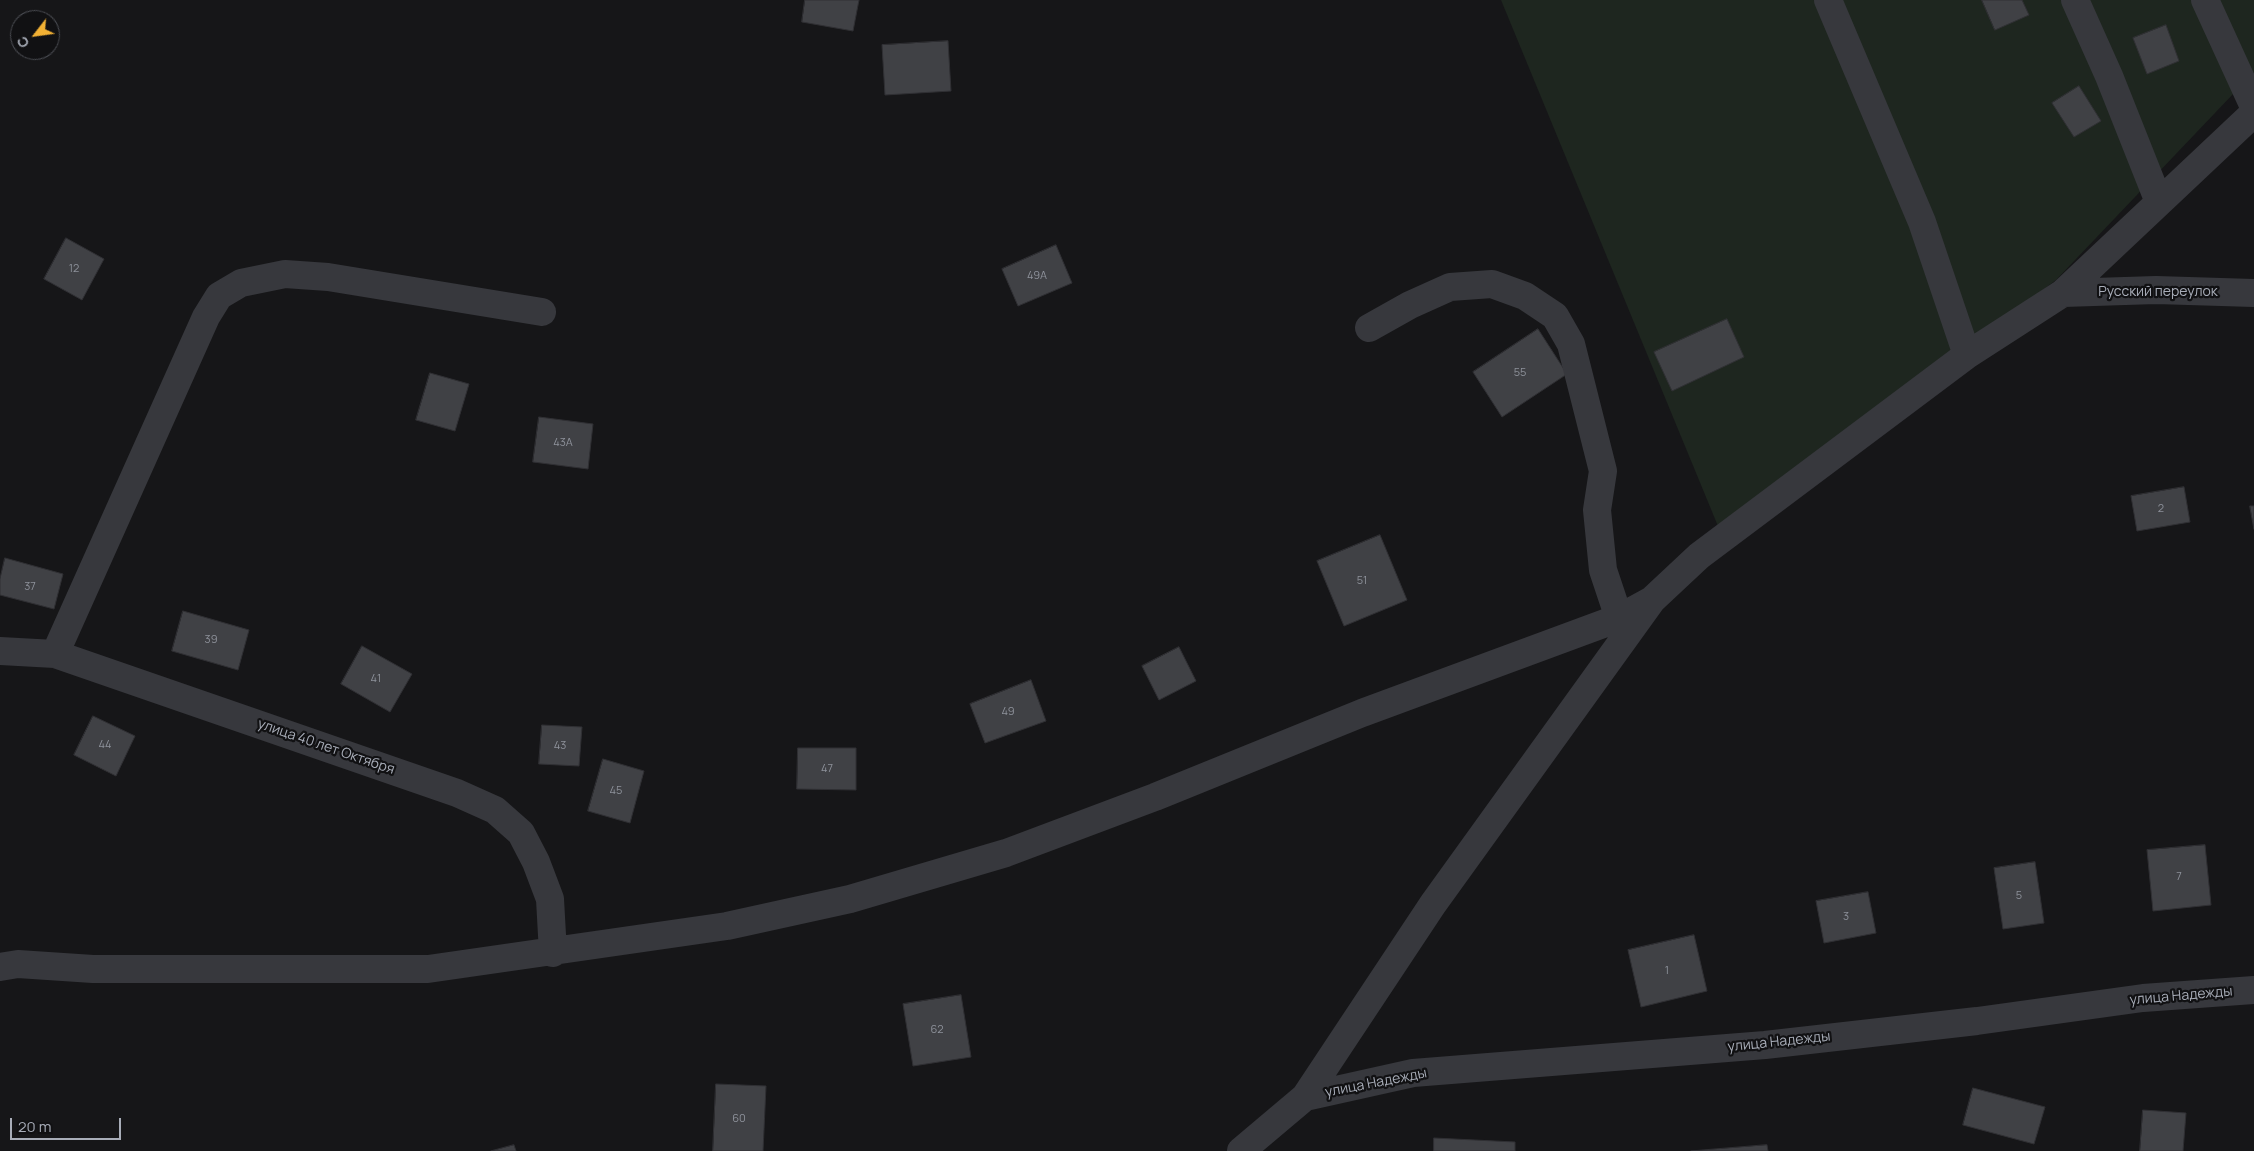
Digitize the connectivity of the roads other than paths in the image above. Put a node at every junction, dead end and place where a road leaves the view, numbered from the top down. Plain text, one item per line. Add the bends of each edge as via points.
1 (1828, 0) edge
2 (2075, 0) edge
3 (2205, 0) edge
4 (2254, 107) edge
5 (2254, 113) edge
6 (2159, 202) junction
7 (2063, 293) junction
8 (2254, 293) edge
9 (542, 312) dead end
10 (1369, 328) dead end
11 (1967, 355) junction
12 (1652, 600) junction
13 (1619, 618) junction
14 (0, 651) edge
15 (55, 654) junction
16 (553, 953) junction
17 (0, 967) edge
18 (2254, 990) edge
19 (1304, 1097) junction
20 (1241, 1151) edge

1 - 11 street via 1922,222
2 - 6 street
3 - 4 street
5 - 6 street
6 - 7 street
7 - 8 street, Русский переулок via 2156,290
7 - 11 street
9 - 15 street via 328,277 285,274 242,283 219,296 202,325
10 - 13 street via 1450,287 1492,284 1525,296 1555,316 1571,344 1603,471 1597,510 1603,570
11 - 12 street via 1699,556
12 - 13 street
12 - 19 street via 1432,904
13 - 16 street via 1362,713 1006,853 850,899 746,922
14 - 15 street, улица 40 лет Октября
15 - 16 street, улица 40 лет Октября via 457,793 495,810 521,833 536,862 550,898
16 - 17 street via 428,970 93,969 18,964
18 - 19 street, улица Надежды via 2143,998 1977,1021 1765,1044 1414,1073
19 - 20 street

